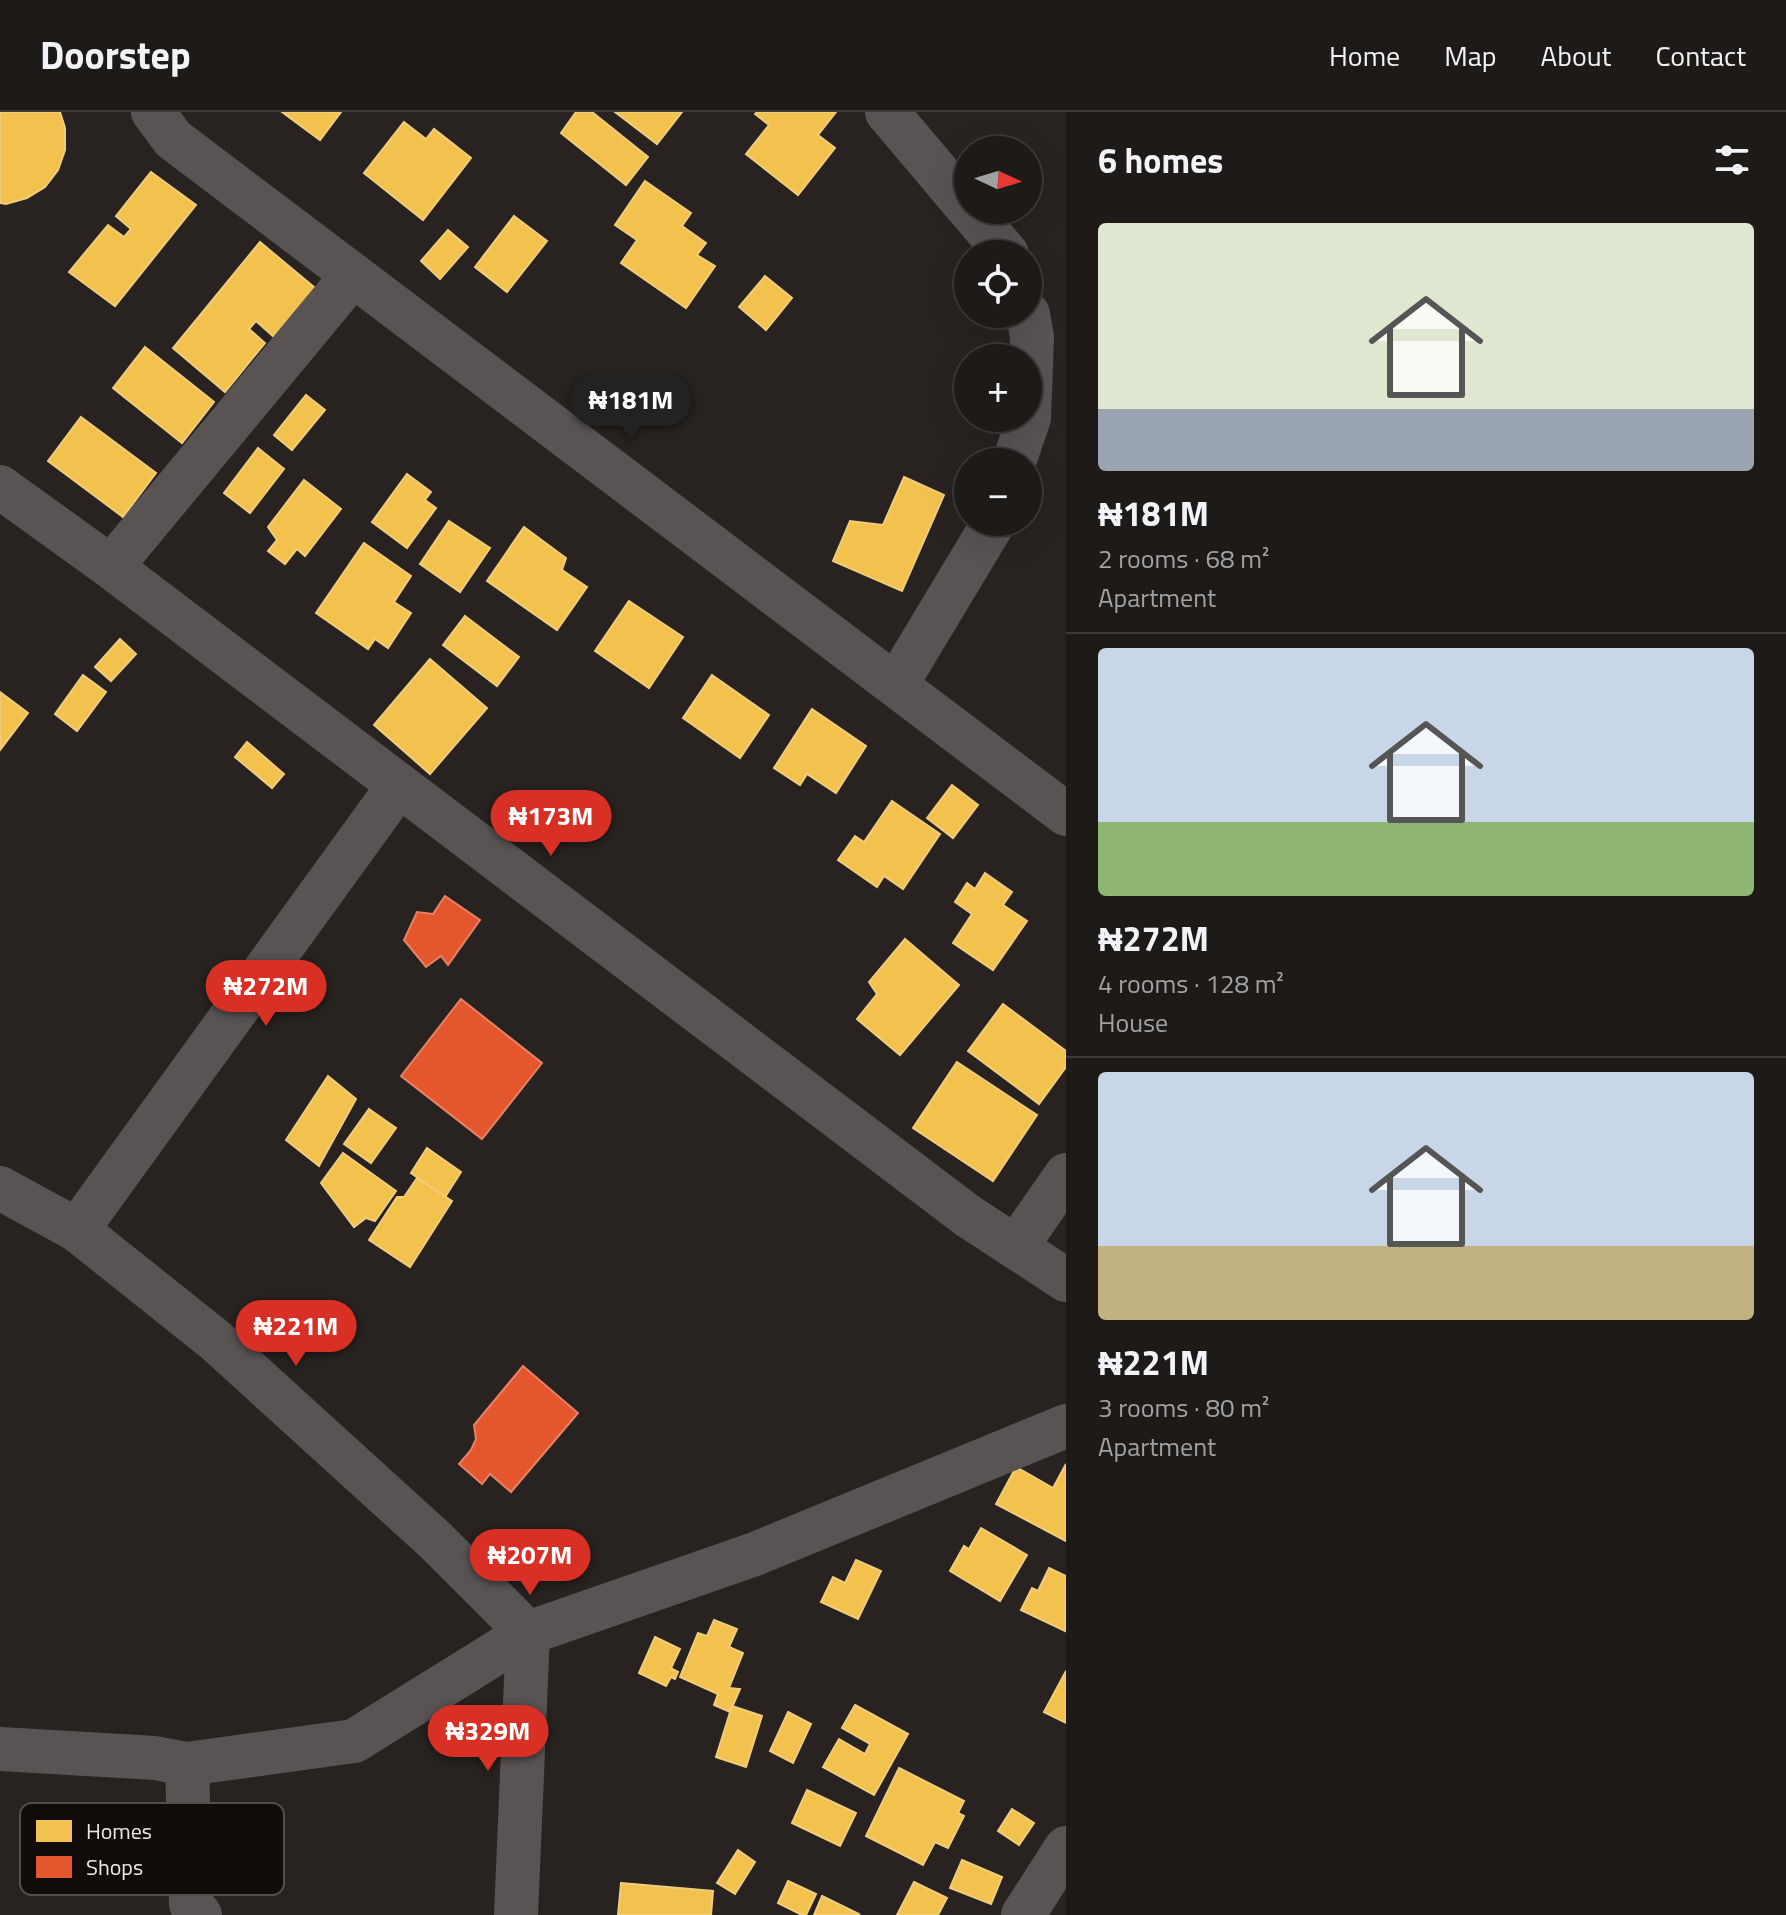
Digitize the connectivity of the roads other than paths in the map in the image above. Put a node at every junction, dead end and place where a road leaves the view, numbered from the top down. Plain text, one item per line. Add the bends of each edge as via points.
1 (153, 112) edge
2 (887, 112) edge
3 (954, 191) edge
4 (982, 224) edge
5 (995, 240) edge
6 (353, 275) junction
7 (1030, 328) edge
8 (1019, 448) edge
9 (0, 487) edge
10 (986, 536) edge
11 (111, 567) junction
12 (896, 685) junction
13 (399, 785) junction
14 (1066, 814) edge
15 (1066, 1175) edge
16 (0, 1188) edge
17 (77, 1230) junction
18 (1016, 1247) junction
19 (1066, 1280) edge
20 (1066, 1426) edge
21 (528, 1633) junction
22 (0, 1749) edge
23 (187, 1764) junction
24 (188, 1803) edge
25 (1066, 1848) edge
26 (191, 1895) edge
27 (200, 1915) edge
28 (516, 1915) edge
29 (1023, 1915) edge

1 - 6 street via 173,139
2 - 3 street
4 - 5 street
6 - 11 street
6 - 12 street
7 - 8 street via 1029,418
9 - 11 street
10 - 12 street
11 - 13 street
12 - 14 street
13 - 17 street
13 - 18 street
15 - 18 street
16 - 17 street
17 - 21 street via 215,1340 435,1540
18 - 19 street
20 - 21 street via 755,1554
21 - 23 street via 354,1741
21 - 28 street
22 - 23 street
23 - 24 street
25 - 29 street
26 - 27 street

